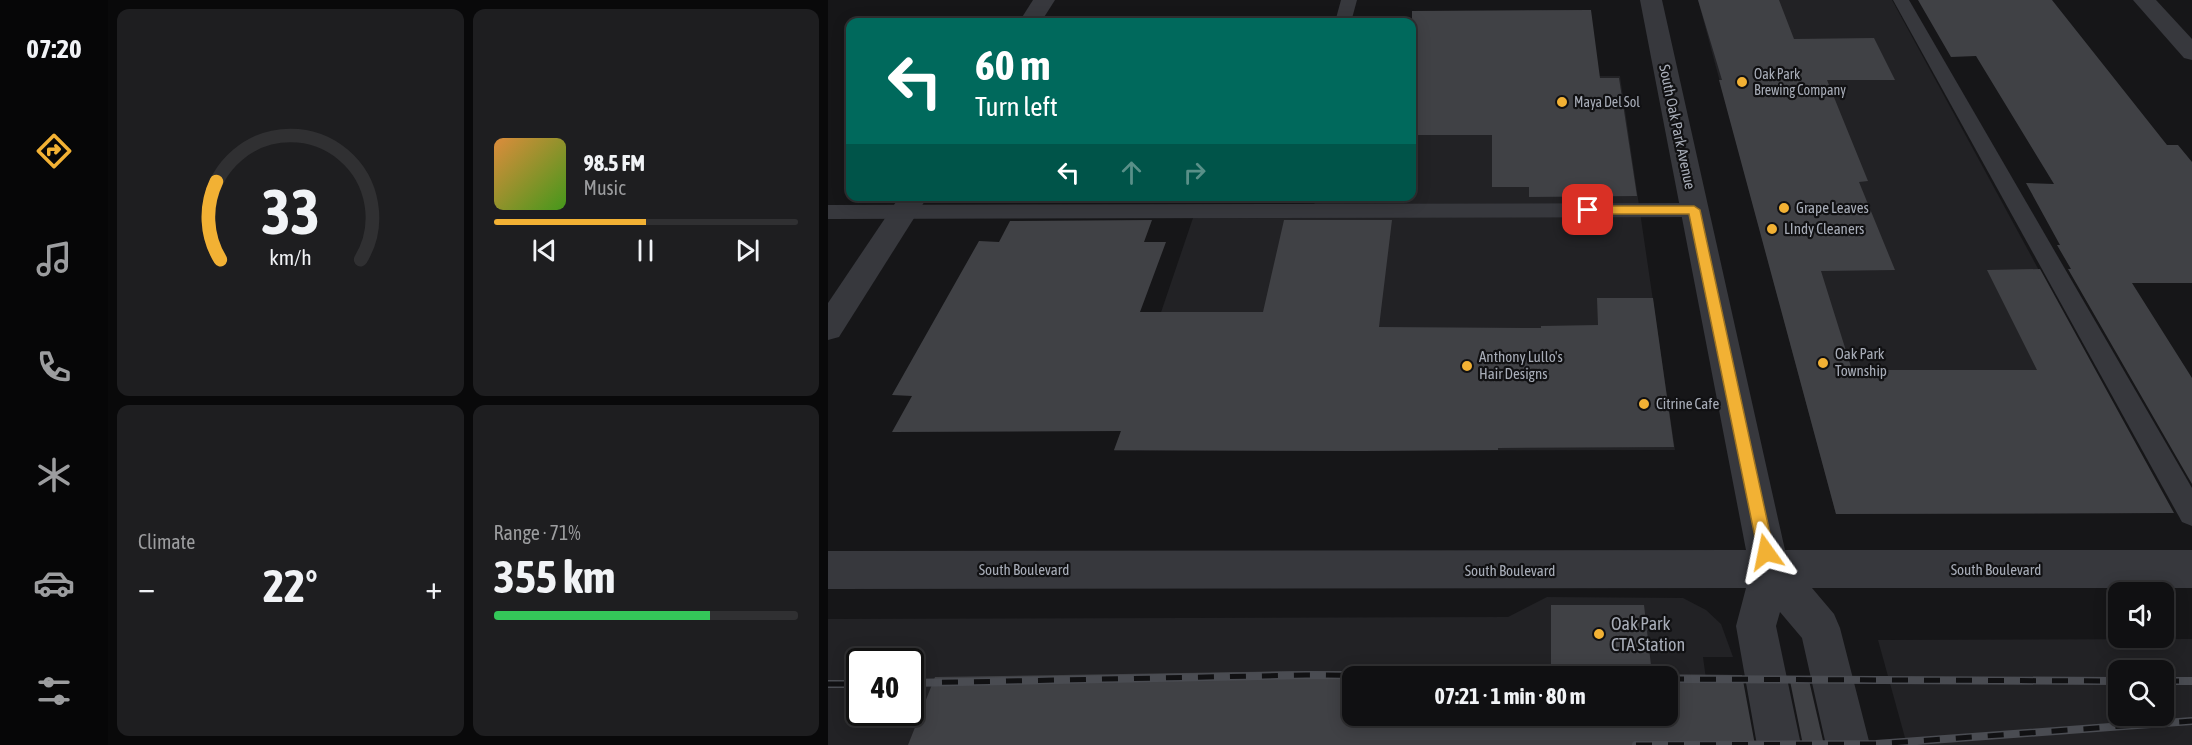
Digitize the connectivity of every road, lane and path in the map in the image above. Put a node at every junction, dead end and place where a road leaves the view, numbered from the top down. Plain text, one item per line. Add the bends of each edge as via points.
1 (1044, 0) edge
2 (1349, 0) edge
3 (1651, 0) edge
4 (1901, 0) edge
5 (2144, 0) edge
6 (1033, 18) edge
7 (1344, 18) edge
8 (2192, 53) edge
9 (910, 204) edge
10 (1299, 204) edge
11 (1694, 210) junction
12 (828, 212) edge
13 (828, 328) edge
14 (2192, 513) edge
15 (828, 570) edge
16 (2192, 570) edge
17 (1770, 571) junction
18 (1647, 628) dead end
19 (1658, 628) dead end
20 (1779, 745) edge
21 (1848, 745) edge

1 - 6 street
2 - 7 lane
3 - 11 street, South Oak Park Avenue
4 - 14 lane
5 - 8 street
9 - 10 lane
9 - 12 lane
9 - 13 street
10 - 11 lane
11 - 17 street, South Oak Park Avenue
15 - 17 street, South Boulevard
16 - 17 street, South Boulevard
17 - 20 street via 1756,626
17 - 21 street via 1820,628
18 - 19 path

